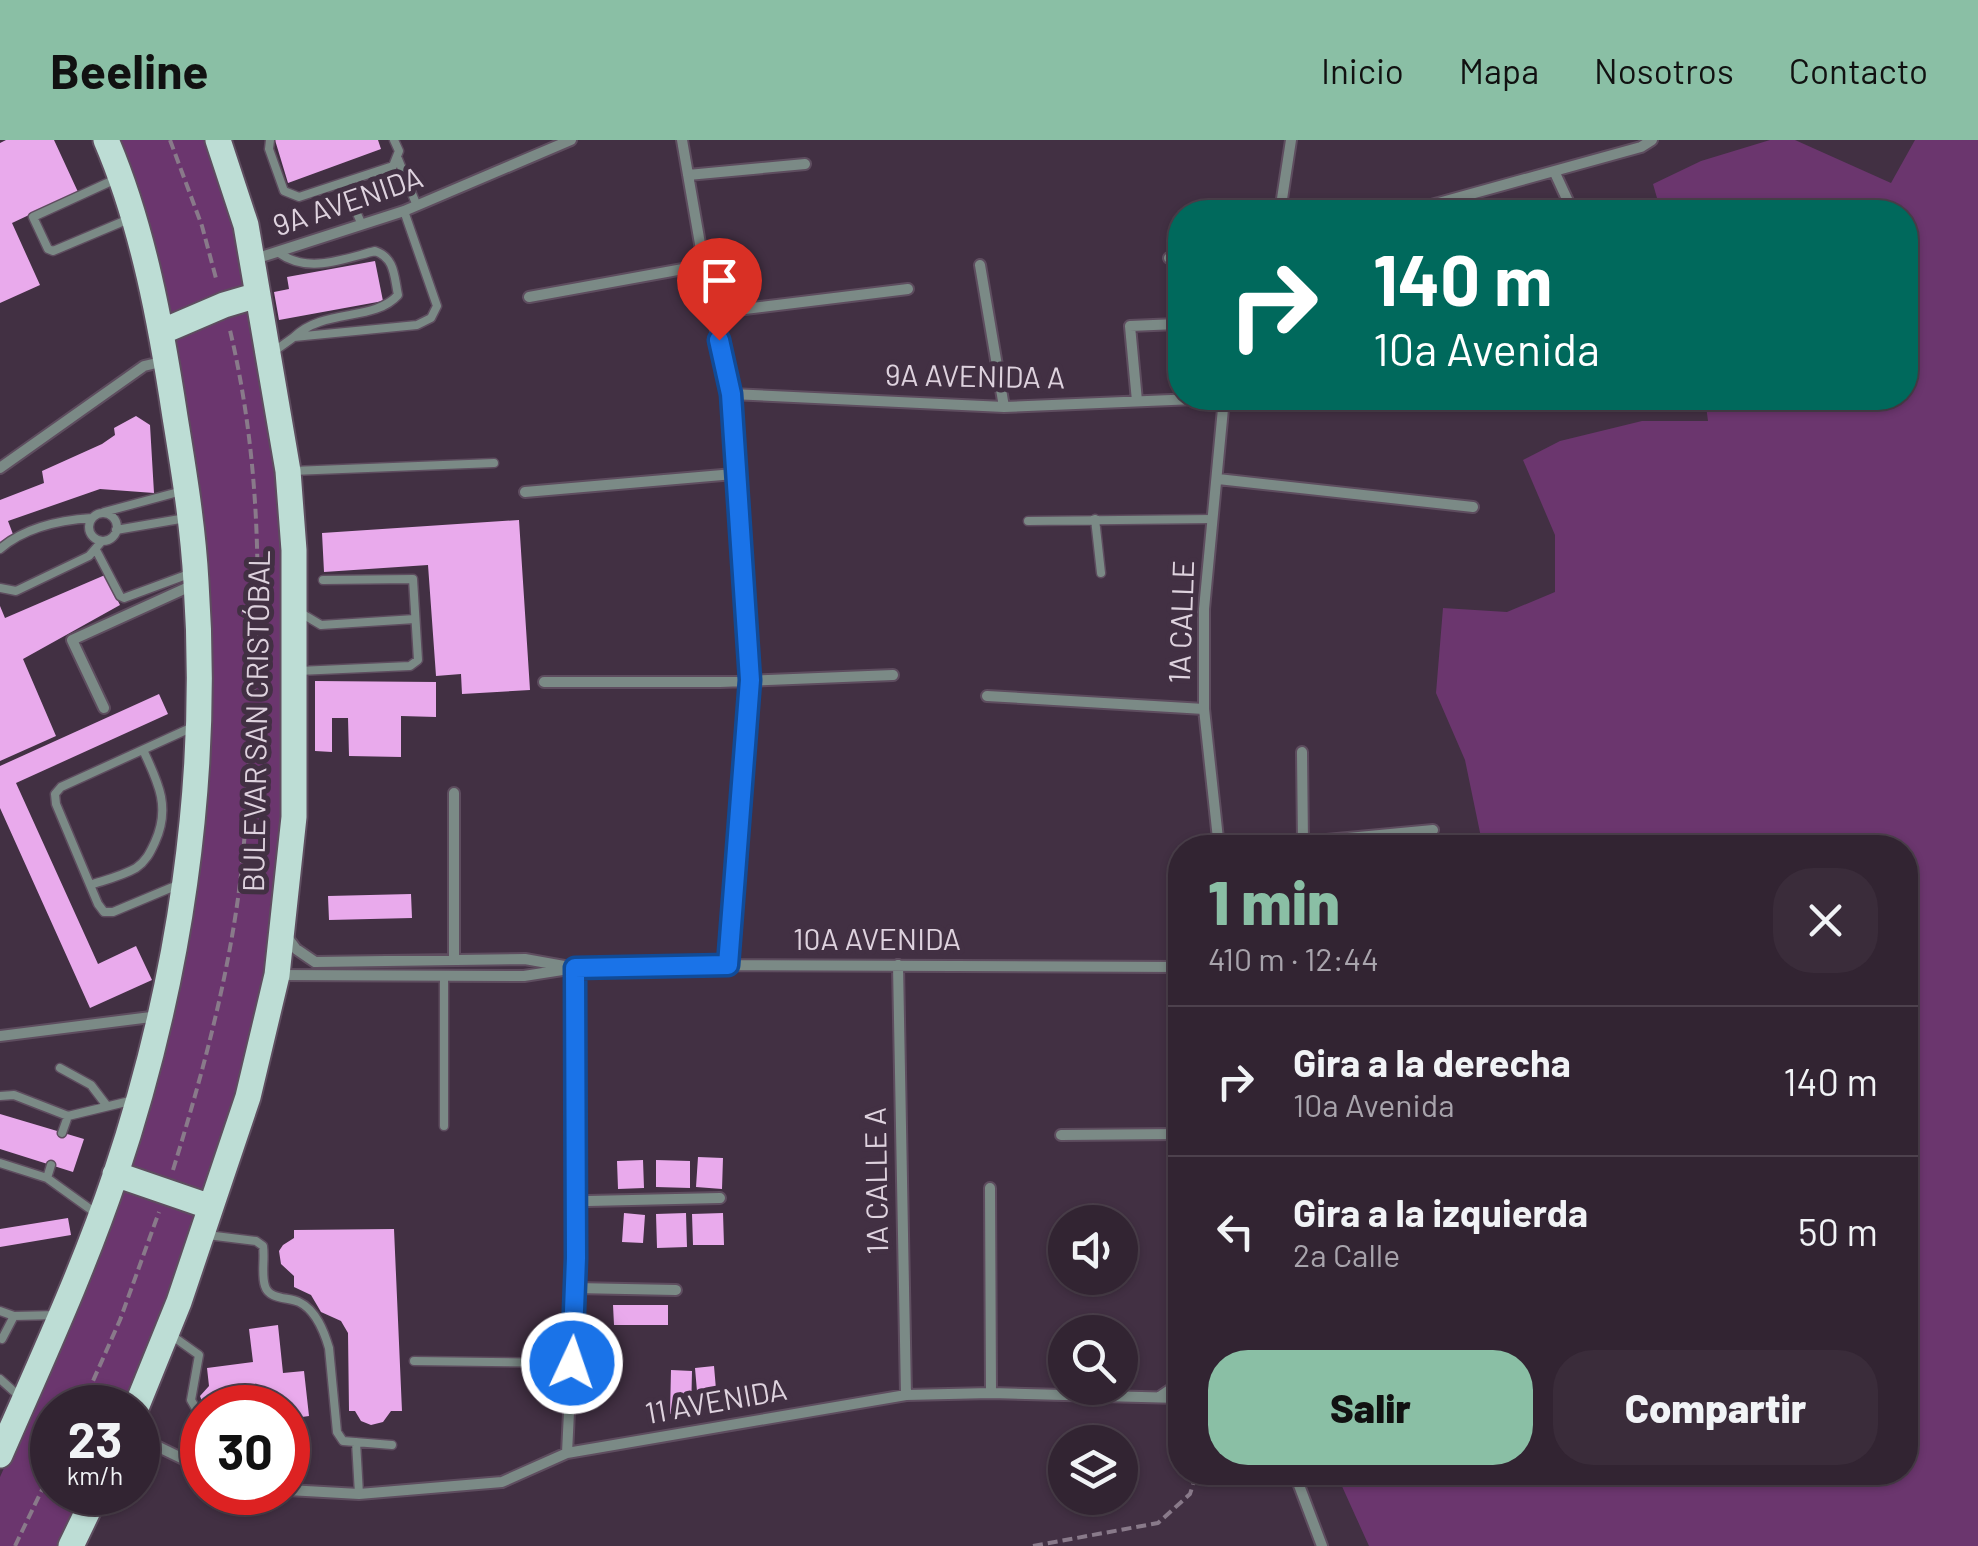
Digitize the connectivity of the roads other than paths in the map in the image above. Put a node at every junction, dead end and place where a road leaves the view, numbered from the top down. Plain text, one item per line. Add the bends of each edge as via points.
1 (106, 140) edge
2 (218, 140) edge
3 (270, 140) edge
4 (394, 140) edge
5 (570, 140) edge
6 (682, 140) edge
7 (1291, 140) edge
8 (1652, 140) edge
9 (398, 159) junction
10 (805, 164) dead end
11 (1555, 173) junction
12 (688, 174) junction
13 (120, 177) junction
14 (344, 184) junction
15 (1282, 200) edge
16 (1452, 200) edge
17 (1567, 200) edge
18 (418, 206) junction
19 (404, 211) junction
20 (132, 218) junction
21 (362, 225) junction
22 (279, 253) junction
23 (251, 260) junction
24 (706, 264) junction
25 (980, 265) dead end
26 (908, 289) dead end
27 (258, 295) junction
28 (529, 297) dead end
29 (712, 313) junction
30 (1168, 324) edge
31 (161, 332) junction
32 (294, 336) junction
33 (270, 355) junction
34 (166, 361) junction
35 (731, 394) junction
36 (1168, 400) edge
37 (1136, 401) junction
38 (1004, 408) junction
39 (1221, 410) edge
40 (494, 463) dead end
41 (0, 468) edge
42 (288, 471) junction
43 (734, 474) junction
44 (1218, 479) junction
45 (187, 490) junction
46 (524, 492) dead end
47 (1474, 506) dead end
48 (103, 512) junction
49 (92, 518) junction
50 (190, 518) junction
51 (1095, 518) junction
52 (1212, 518) junction
53 (1028, 521) dead end
54 (116, 530) junction
55 (102, 541) junction
56 (0, 549) edge
57 (96, 550) junction
58 (1101, 573) dead end
59 (196, 578) junction
60 (323, 580) dead end
61 (0, 588) edge
62 (294, 608) junction
63 (416, 620) junction
64 (295, 671) junction
65 (894, 675) dead end
66 (750, 680) junction
67 (544, 682) dead end
68 (987, 696) dead end
69 (104, 708) dead end
70 (1204, 709) junction
71 (199, 724) junction
72 (143, 750) junction
73 (1302, 752) dead end
74 (454, 793) dead end
75 (1433, 830) dead end
76 (1218, 835) edge
77 (1303, 835) edge
78 (1383, 835) edge
79 (186, 882) junction
80 (90, 886) junction
81 (283, 930) junction
82 (454, 960) junction
83 (728, 965) junction
84 (898, 965) junction
85 (1168, 967) edge
86 (575, 968) junction
87 (277, 975) junction
88 (444, 975) junction
89 (160, 1016) junction
90 (0, 1036) edge
91 (60, 1068) dead end
92 (0, 1096) edge
93 (139, 1099) junction
94 (108, 1106) junction
95 (68, 1116) junction
96 (444, 1126) dead end
97 (62, 1132) dead end
98 (1168, 1134) edge
99 (1061, 1135) dead end
100 (0, 1163) edge
101 (50, 1165) dead end
102 (116, 1174) junction
103 (47, 1178) junction
104 (990, 1188) dead end
105 (576, 1198) junction
106 (720, 1198) dead end
107 (211, 1206) junction
108 (100, 1216) junction
109 (202, 1234) junction
110 (576, 1288) junction
111 (676, 1290) dead end
112 (0, 1311) edge
113 (62, 1315) junction
114 (14, 1316) junction
115 (168, 1332) junction
116 (2, 1339) edge
117 (414, 1362) dead end
118 (572, 1363) junction
119 (0, 1380) edge
120 (146, 1385) edge
121 (194, 1385) edge
122 (1168, 1391) edge
123 (991, 1393) junction
124 (906, 1395) junction
125 (1160, 1396) junction
126 (1168, 1397) edge
127 (24, 1401) junction
128 (356, 1442) junction
129 (392, 1444) dead end
130 (568, 1453) junction
131 (0, 1455) edge
132 (1300, 1485) edge
133 (310, 1491) edge
134 (359, 1494) junction
135 (86, 1515) edge
136 (72, 1546) edge
137 (1322, 1546) edge

1 - 13 main road, BULEVAR SAN CRISTÓBAL
2 - 23 main road, BULEVAR SAN CRISTÓBAL
3 - 14 lane via 284,191 299,197
4 - 9 lane
5 - 18 street, 9A AVENIDA
6 - 12 street
7 - 15 street
8 - 11 street
9 - 14 lane
9 - 18 lane
10 - 12 street
11 - 16 street
11 - 17 street
12 - 24 street
13 - 20 main road, BULEVAR SAN CRISTÓBAL
13 - 20 lane via 33,217 53,251
14 - 21 lane
18 - 19 street, 9A AVENIDA
19 - 21 street, 9A AVENIDA
19 - 32 lane via 432,286 437,306 431,318 417,326
20 - 31 main road, BULEVAR SAN CRISTÓBAL
21 - 22 street, 9A AVENIDA
22 - 23 street, 9A AVENIDA
22 - 32 lane via 304,265 375,251 392,261 398,295 382,307 316,320
23 - 27 main road, BULEVAR SAN CRISTÓBAL
24 - 28 street
24 - 29 street
25 - 38 street
26 - 29 street
27 - 31 main road
27 - 33 main road, BULEVAR SAN CRISTÓBAL
29 - 35 street
30 - 37 street via 1130,326
31 - 34 main road, BULEVAR SAN CRISTÓBAL
32 - 33 lane
33 - 42 main road, BULEVAR SAN CRISTÓBAL
34 - 41 street via 144,366
34 - 45 main road, BULEVAR SAN CRISTÓBAL
35 - 38 street, 9A AVENIDA A
35 - 43 street
36 - 37 street, 9A AVENIDA A
37 - 38 street, 9A AVENIDA A
39 - 44 street, 1A CALLE
40 - 42 lane
42 - 62 main road, BULEVAR SAN CRISTÓBAL
43 - 46 street
43 - 66 street
44 - 47 street
44 - 52 street, 1A CALLE
45 - 48 lane
45 - 50 main road, BULEVAR SAN CRISTÓBAL
48 - 49 lane
48 - 54 lane via 114,518
49 - 55 lane via 89,529
49 - 56 lane via 61,520
50 - 54 lane
50 - 59 main road, BULEVAR SAN CRISTÓBAL
51 - 52 lane
51 - 53 lane
51 - 58 lane
52 - 70 street, 1A CALLE
54 - 55 lane
55 - 57 lane
57 - 59 lane via 124,598
57 - 61 lane via 16,591
59 - 69 street via 72,640
59 - 71 main road, BULEVAR SAN CRISTÓBAL
60 - 63 lane via 413,578
62 - 63 lane via 321,625
62 - 64 main road, BULEVAR SAN CRISTÓBAL
63 - 64 lane via 415,665
64 - 81 main road, BULEVAR SAN CRISTÓBAL via 294,817
65 - 66 street
66 - 67 street
66 - 83 street
68 - 70 street
70 - 76 street, 1A CALLE
71 - 72 lane
71 - 79 main road, BULEVAR SAN CRISTÓBAL
72 - 80 lane via 164,804 161,827 147,859
72 - 80 lane via 56,794
73 - 77 street
74 - 82 street
75 - 78 street
79 - 80 lane via 104,912
79 - 89 main road, BULEVAR SAN CRISTÓBAL
81 - 82 street, 10A AVENIDA via 315,962
81 - 87 main road, BULEVAR SAN CRISTÓBAL
82 - 86 street, 10A AVENIDA
83 - 84 street, 10A AVENIDA
83 - 86 street, 10A AVENIDA
84 - 85 street, 10A AVENIDA
84 - 124 street, 1A CALLE A
86 - 88 street, 10A AVENIDA via 524,976
86 - 105 street
87 - 88 street, 10A AVENIDA
87 - 107 main road, BULEVAR SAN CRISTÓBAL via 248,1097
88 - 96 lane
89 - 90 street
89 - 93 main road, BULEVAR SAN CRISTÓBAL
91 - 94 lane via 91,1085
92 - 95 lane
93 - 94 lane
93 - 102 main road, BULEVAR SAN CRISTÓBAL
94 - 95 lane
95 - 97 lane
98 - 99 street
100 - 103 lane
101 - 103 lane
102 - 107 main road
102 - 108 main road, BULEVAR SAN CRISTÓBAL
103 - 108 lane
104 - 123 street
105 - 106 street
105 - 110 street
107 - 109 main road, BULEVAR SAN CRISTÓBAL
108 - 113 main road, BULEVAR SAN CRISTÓBAL
109 - 115 main road, BULEVAR SAN CRISTÓBAL
109 - 128 lane via 262,1246 265,1288 301,1302 316,1318 329,1348 337,1432 343,1441
110 - 111 street
110 - 118 street
112 - 114 lane
113 - 114 lane
113 - 127 main road, BULEVAR SAN CRISTÓBAL
114 - 116 lane
115 - 120 main road, BULEVAR SAN CRISTÓBAL
115 - 121 lane via 199,1355
117 - 118 lane
118 - 130 street
119 - 127 lane
122 - 125 street
123 - 124 street, 11 AVENIDA
123 - 125 street, 11 AVENIDA
124 - 130 street, 11 AVENIDA
125 - 126 street, 11 AVENIDA
127 - 131 main road, BULEVAR SAN CRISTÓBAL
128 - 129 lane
128 - 134 lane
130 - 134 street, 11 AVENIDA via 502,1482
132 - 137 street
133 - 134 street, 11 AVENIDA
135 - 136 main road

